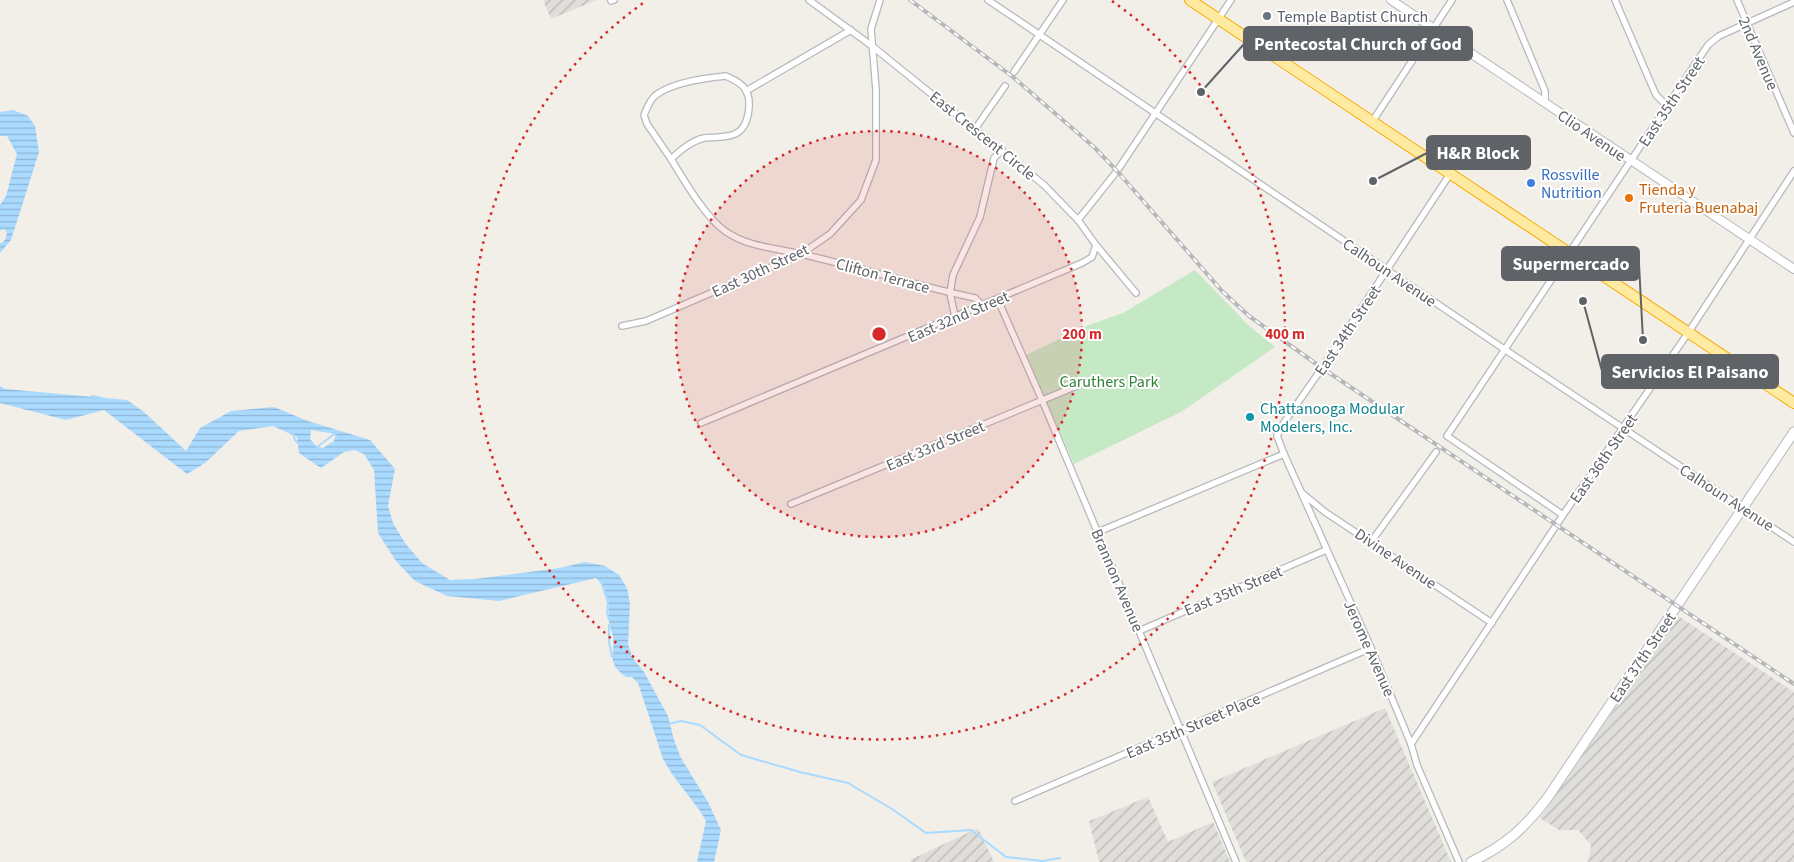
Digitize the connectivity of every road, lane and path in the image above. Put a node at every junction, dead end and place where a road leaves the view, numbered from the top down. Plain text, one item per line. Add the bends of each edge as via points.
1 (810, 0) edge
2 (880, 0) edge
3 (988, 0) edge
4 (1063, 0) edge
5 (1190, 0) edge
6 (1231, 0) edge
7 (1391, 0) edge
8 (1452, 0) edge
9 (1507, 0) edge
10 (1615, 0) edge
11 (1737, 0) edge
12 (1794, 2) edge
13 (1218, 18) junction
14 (1746, 23) junction
15 (1433, 29) junction
16 (850, 30) junction
17 (1040, 36) junction
18 (872, 46) junction
19 (1014, 72) dead end
20 (1005, 86) dead end
21 (746, 91) junction
22 (1545, 104) junction
23 (1667, 106) junction
24 (1155, 114) junction
25 (1372, 122) junction
26 (975, 129) junction
27 (1794, 133) edge
28 (1002, 150) junction
29 (670, 159) junction
30 (1630, 160) junction
31 (1794, 171) edge
32 (1450, 174) junction
33 (1078, 220) junction
34 (1749, 240) junction
35 (1096, 245) junction
36 (801, 254) junction
37 (1569, 254) junction
38 (1794, 269) edge
39 (1387, 270) junction
40 (1136, 292) dead end
41 (950, 293) junction
42 (998, 300) junction
43 (983, 306) junction
44 (955, 317) junction
45 (622, 326) dead end
46 (1688, 333) junction
47 (1504, 349) junction
48 (1079, 385) dead end
49 (1042, 400) junction
50 (1794, 403) edge
51 (701, 423) dead end
52 (1623, 429) junction
53 (1794, 432) edge
54 (1277, 436) joint
55 (1436, 452) dead end
56 (1284, 454) junction
57 (1300, 492) junction
58 (791, 504) dead end
59 (1743, 508) junction
60 (1563, 515) junction
61 (1098, 532) junction
62 (1371, 542) junction
63 (1794, 542) edge
64 (1326, 550) junction
65 (1492, 623) junction
66 (1140, 631) junction
67 (1371, 648) junction
68 (1181, 730) junction
69 (1411, 744) junction
70 (1016, 801) dead end
71 (1236, 862) edge
72 (1459, 862) edge
73 (1471, 862) edge

1 - 16 street, East Crescent Circle
2 - 18 street, East 30th Street via 871,29
3 - 17 street, Calhoun Avenue
4 - 17 street
5 - 13 highway
6 - 13 street
7 - 15 street, Clio Avenue
8 - 15 street
9 - 22 street via 1545,91
10 - 23 street via 1656,96
11 - 14 street, 2nd Avenue
12 - 14 street, East 35th Street
13 - 24 street
13 - 25 highway
14 - 23 street, East 35th Street via 1713,40
14 - 27 street, 2nd Avenue
15 - 22 street, Clio Avenue
15 - 25 street
16 - 18 street, East Crescent Circle
16 - 21 street
17 - 19 street
17 - 24 street, Calhoun Avenue
18 - 26 street, East Crescent Circle
18 - 36 street, East 30th Street via 877,130 876,160 869,182 861,200 846,218
20 - 26 street
21 - 29 street via 749,108 740,130 734,134 701,139
21 - 29 street, Clifton Terrace via 741,84 726,76 694,80 656,95 644,115 646,124
22 - 30 street, Clio Avenue
23 - 30 street, East 35th Street
24 - 33 street
24 - 39 street, Calhoun Avenue
25 - 32 highway
26 - 28 street, East Crescent Circle
28 - 33 street, East Crescent Circle via 1044,185
28 - 41 street via 994,158 980,217 953,275
29 - 36 street, Clifton Terrace via 712,219 725,231 757,245
30 - 34 street, Clio Avenue
30 - 37 street, East 35th Street
31 - 34 street, East 36th Street
32 - 37 highway
32 - 39 street, East 34th Street
33 - 35 street, East Crescent Circle
34 - 38 street, Clio Avenue
34 - 46 street, East 36th Street
35 - 40 street, East Crescent Circle
35 - 42 street, East 32nd Street via 1092,257 1082,263
36 - 41 street, Clifton Terrace
36 - 45 street, East 30th Street via 646,321
37 - 46 highway
37 - 47 street, East 35th Street
39 - 47 street, Calhoun Avenue
39 - 54 street, East 34th Street
41 - 43 street, Clifton Terrace via 975,298
41 - 44 street
42 - 43 street, East 32nd Street
42 - 49 street, Brannon Avenue
43 - 44 street, East 32nd Street
44 - 51 street, East 32nd Street
46 - 50 highway
46 - 52 street, East 36th Street
47 - 52 street, Calhoun Avenue
47 - 60 street, East 35th Street via 1447,436
48 - 49 street, East 33rd Street
49 - 58 street, East 33rd Street
49 - 61 street, Brannon Avenue
52 - 59 street, Calhoun Avenue
52 - 60 street, East 36th Street
53 - 59 main road, East 37th Street
54 - 56 street, Jerome Avenue
55 - 62 street
56 - 57 street, Jerome Avenue
56 - 61 street
57 - 62 street, Divine Avenue
57 - 64 street, Jerome Avenue
59 - 63 street, Calhoun Avenue
59 - 73 main road, East 37th Street via 1530,821 1492,852
60 - 65 street, East 36th Street
61 - 66 street, Brannon Avenue
62 - 65 street, Divine Avenue
64 - 66 street, East 35th Street
64 - 67 street, Jerome Avenue
65 - 69 street, East 36th Street
66 - 68 street, Brannon Avenue
67 - 68 street, East 35th Street Place
67 - 69 street, Jerome Avenue
68 - 70 street, East 35th Street Place
68 - 71 street, Brannon Avenue
69 - 72 street, Jerome Avenue

